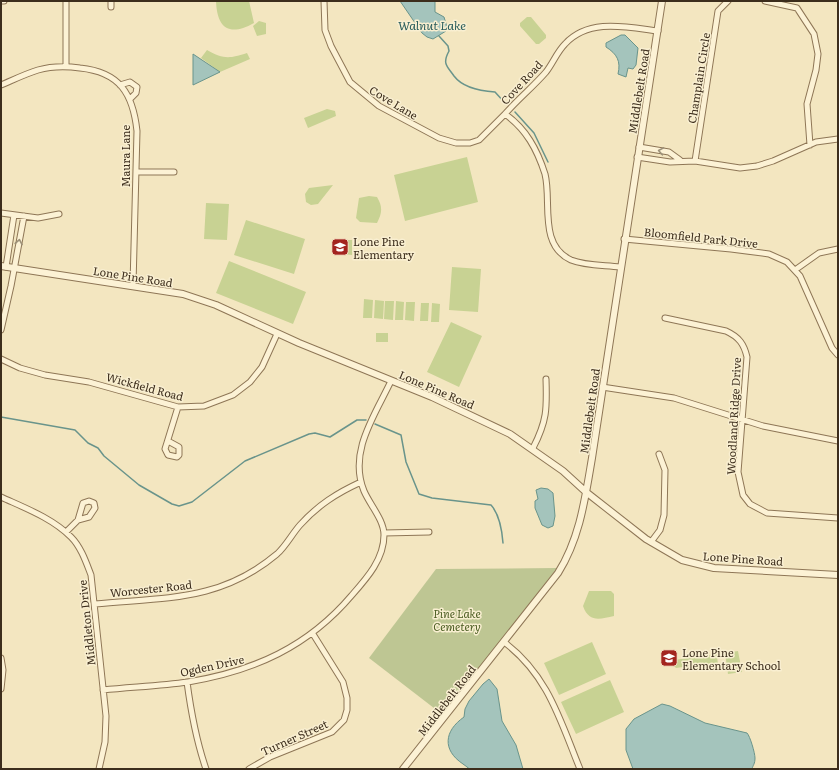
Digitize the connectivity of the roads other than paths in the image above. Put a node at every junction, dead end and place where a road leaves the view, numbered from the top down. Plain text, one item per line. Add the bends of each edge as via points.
1 (66, 1) edge
2 (324, 1) edge
3 (662, 1) edge
4 (728, 1) edge
5 (765, 1) edge
6 (658, 31) junction
7 (66, 66) junction
8 (1, 85) edge
9 (120, 85) junction
10 (130, 99) junction
11 (505, 114) junction
12 (838, 138) edge
13 (810, 145) junction
14 (639, 147) junction
15 (637, 157) junction
16 (680, 160) junction
17 (695, 161) junction
18 (136, 172) junction
19 (174, 172) dead end
20 (1, 213) edge
21 (59, 214) dead end
22 (14, 215) junction
23 (24, 216) junction
24 (624, 239) junction
25 (838, 249) edge
26 (4, 266) edge
27 (620, 266) junction
28 (14, 268) junction
29 (795, 270) junction
30 (133, 286) junction
31 (665, 318) dead end
32 (1, 330) edge
33 (277, 334) junction
34 (838, 355) edge
35 (1, 359) edge
36 (546, 379) dead end
37 (391, 381) junction
38 (602, 387) junction
39 (178, 407) junction
40 (742, 421) junction
41 (168, 441) dead end
42 (838, 441) edge
43 (533, 448) junction
44 (659, 454) dead end
45 (361, 482) junction
46 (586, 492) junction
47 (1, 497) edge
48 (838, 518) edge
49 (78, 520) dead end
50 (66, 532) junction
51 (429, 532) dead end
52 (384, 533) junction
53 (651, 542) junction
54 (838, 575) edge
55 (95, 604) junction
56 (313, 634) junction
57 (504, 642) junction
58 (1, 658) edge
59 (187, 682) junction
60 (1, 689) edge
61 (103, 690) junction
62 (99, 769) edge
63 (206, 769) edge
64 (249, 769) edge
65 (403, 769) edge
66 (580, 769) edge

1 - 7 street
2 - 11 street, Cove Lane via 325,30 331,46 350,82 378,106 419,129 456,143 479,140
3 - 6 street, Middlebelt Road
4 - 17 street, Champlain Circle via 718,11
5 - 13 street via 797,8 814,34 818,54 807,104
6 - 11 street, Cove Road via 598,26 572,36 547,71
6 - 14 street, Middlebelt Road
7 - 8 street, Maura Lane via 37,70
7 - 9 street, Maura Lane via 106,74
9 - 10 street, Maura Lane
9 - 10 street via 130,82 137,87 136,93
10 - 18 street, Maura Lane via 137,131
11 - 27 street, Cove Road via 527,133 536,149 548,190 549,230 559,250 572,260
12 - 13 street
13 - 17 street via 757,166 740,168
14 - 15 street, Middlebelt Road
16 -> 14 street via 670,152
15 - 16 street via 670,162
15 - 24 street, Middlebelt Road
16 - 17 street
18 - 19 street
18 - 30 street, Maura Lane
20 - 22 street
21 - 23 street via 38,218
22 - 23 street
22 - 26 street
28 -> 23 street
24 - 27 street, Middlebelt Road
24 - 29 street, Bloomfield Park Drive via 769,254 787,262
25 - 29 street via 819,253
26 - 28 street, Lone Pine Road
27 - 38 street, Middlebelt Road
28 - 30 street, Lone Pine Road
28 - 32 street
29 - 34 street, Bloomfield Park Drive via 832,348
30 - 33 street, Lone Pine Road via 183,294 202,300
31 - 40 street, Woodland Ridge Drive via 717,328 739,338 747,357
33 - 37 street, Lone Pine Road
33 - 39 street, Wickfield Road via 262,367 242,389 229,398 212,404
35 - 39 street, Wickfield Road via 45,376 89,382
36 - 43 street via 547,411
37 - 43 street, Lone Pine Road via 492,424
37 - 45 street via 360,451
38 - 40 street via 674,398
38 - 46 street, Middlebelt Road
39 - 41 street
40 - 42 street
40 - 48 street, Woodland Ridge Drive via 738,472 743,495 750,504 767,513
43 - 46 street, Lone Pine Road
44 - 53 street via 665,470 664,515 660,530
45 - 52 street
45 - 55 street, Worcester Road via 317,507 278,553 238,580 214,590 180,597
46 - 53 street, Lone Pine Road
46 - 57 street, Middlebelt Road via 578,532 565,562
47 - 50 street, Middleton Drive via 51,521
49 - 50 street
50 - 55 street, Middleton Drive via 83,554 91,575
51 - 52 street
52 - 56 street, Ogden Drive via 379,560 339,611
53 - 54 street, Lone Pine Road via 682,560 714,568
55 - 61 street, Middleton Drive
56 - 59 street, Ogden Drive via 254,666
56 - 64 street, Turner Street via 343,682 347,698 344,720 332,732 270,757
57 - 65 street, Middlebelt Road
57 - 66 street via 533,669 549,693
58 - 60 street
59 - 61 street, Ogden Drive
59 - 63 street via 191,718
61 - 62 street, Middleton Drive via 105,742

